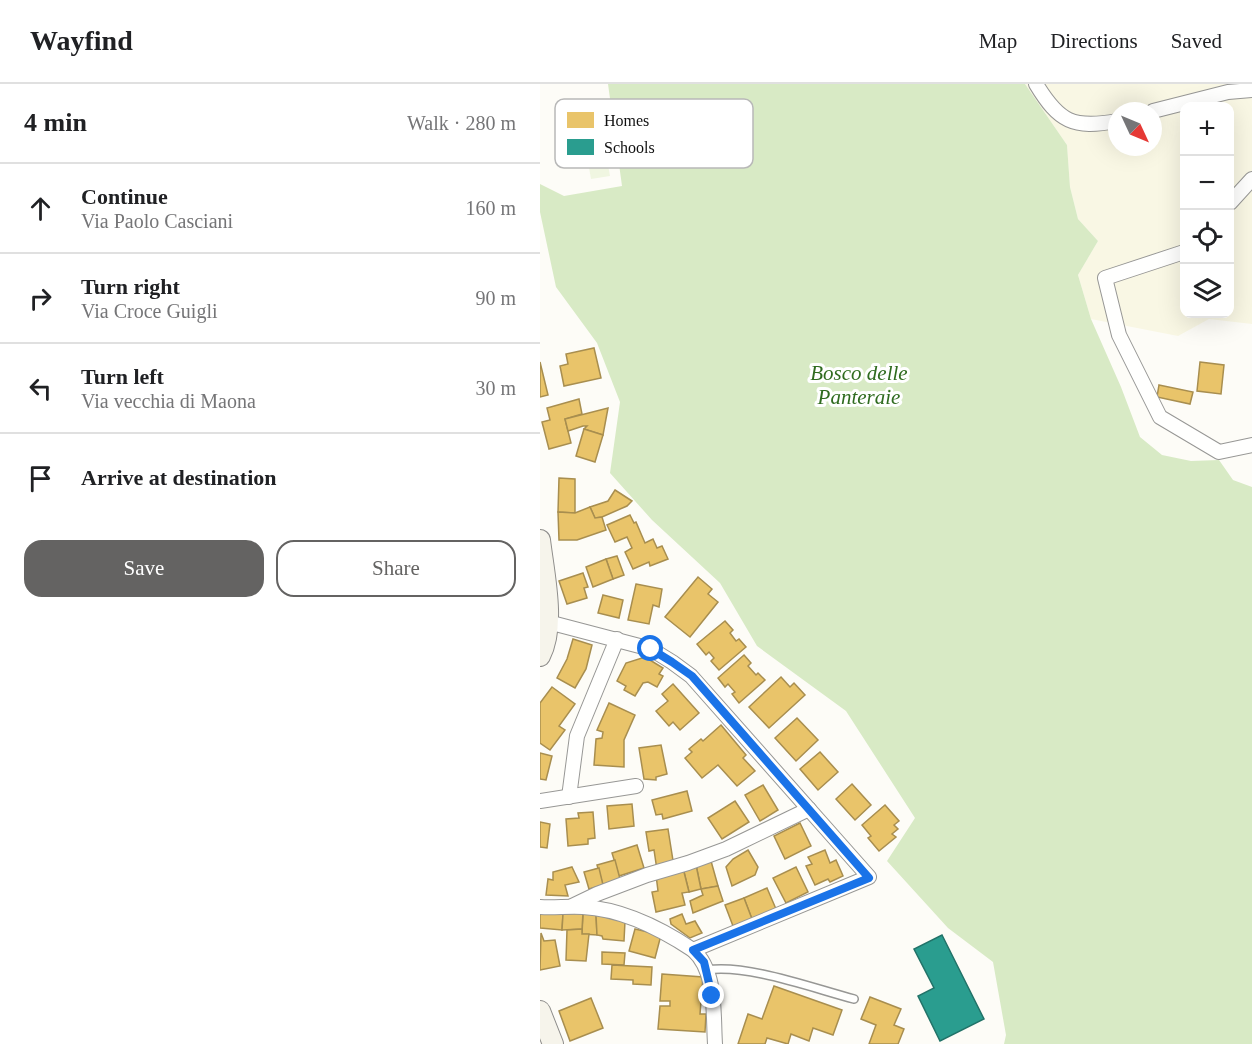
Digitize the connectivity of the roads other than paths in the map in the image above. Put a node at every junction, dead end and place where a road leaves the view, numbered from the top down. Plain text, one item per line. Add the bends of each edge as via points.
1 (1036, 84) edge
2 (1252, 90) edge
3 (1162, 109) edge
4 (1108, 122) edge
5 (1252, 179) edge
6 (1234, 199) edge
7 (1180, 254) edge
8 (1252, 445) edge
9 (540, 540) edge
10 (548, 622) junction
11 (617, 639) junction
12 (540, 656) edge
13 (636, 786) dead end
14 (569, 797) junction
15 (540, 801) edge
16 (809, 809) junction
17 (540, 907) edge
18 (570, 907) junction
19 (693, 950) junction
20 (707, 970) junction
21 (854, 999) dead end
22 (540, 1011) edge
23 (553, 1044) edge
24 (715, 1044) edge

1 - 4 street via 1059,114 1073,123
2 - 3 street
5 - 6 street
7 - 8 street via 1105,278 1119,335 1160,417 1219,452
9 - 10 main road
10 - 11 street
10 - 12 main road
11 - 14 street via 577,736
11 - 16 street via 651,649 692,676
13 - 14 street
14 - 15 street
16 - 18 street via 726,849 627,882
16 - 19 street via 869,878
17 - 18 street
18 - 19 street via 624,915
19 - 20 street
20 - 21 lane via 748,971
20 - 24 street
22 - 23 main road

